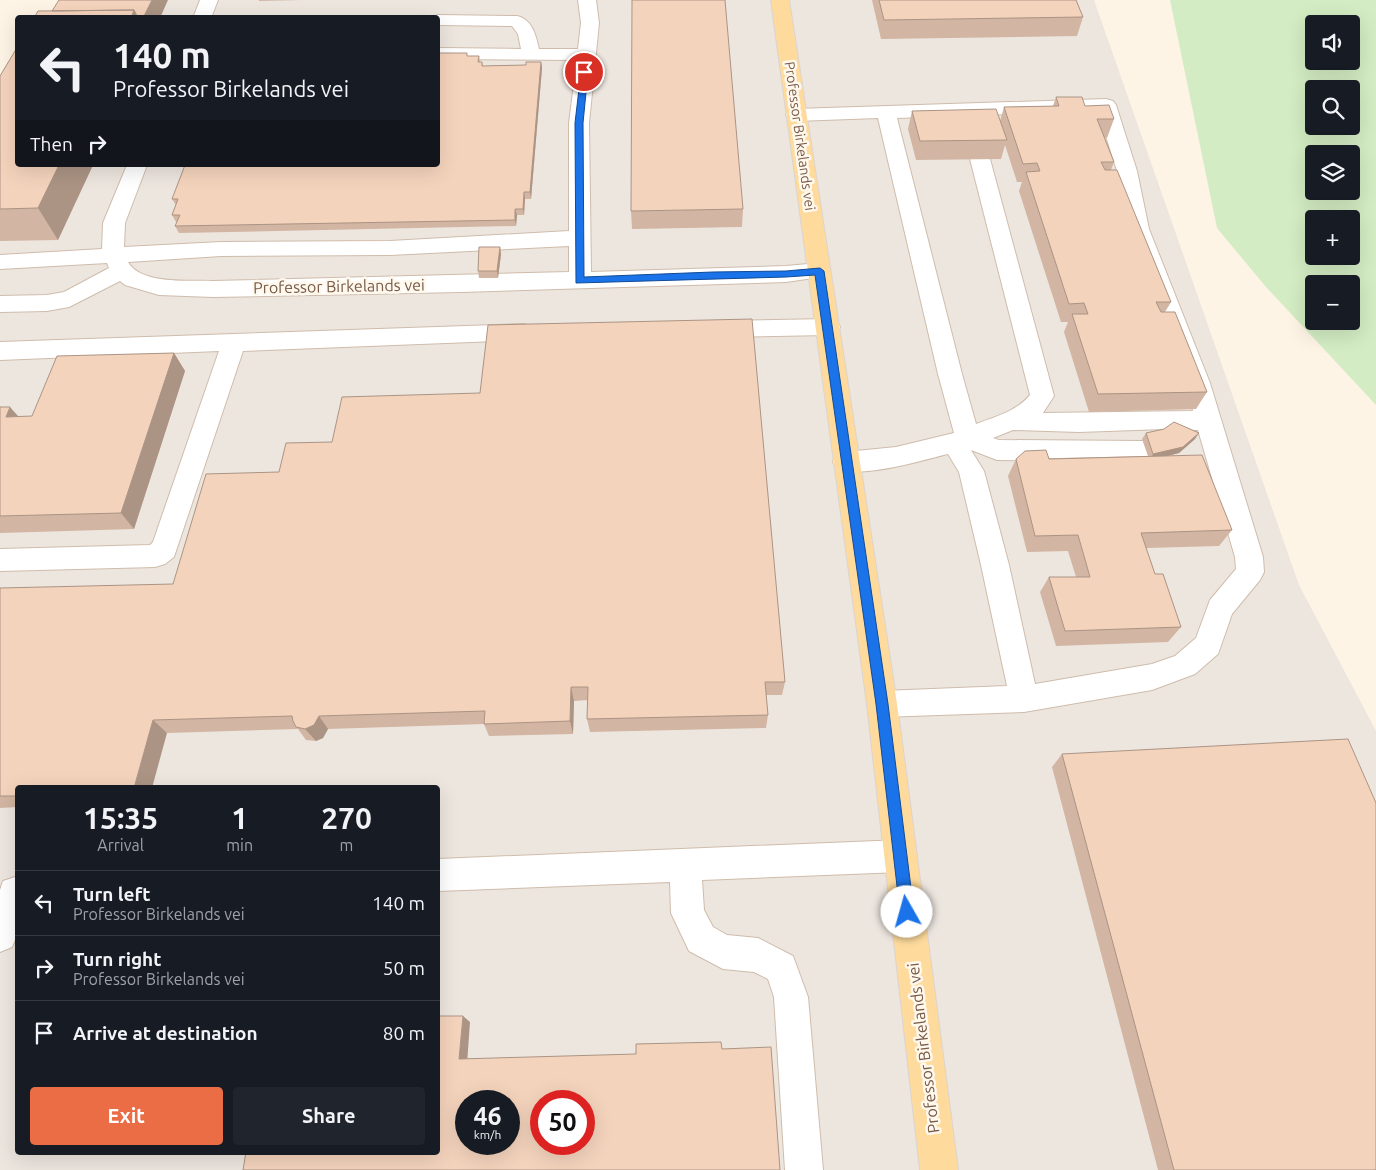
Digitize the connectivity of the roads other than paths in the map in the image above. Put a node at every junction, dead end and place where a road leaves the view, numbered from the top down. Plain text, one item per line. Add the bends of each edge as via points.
1 (209, 0) edge
2 (587, 0) edge
3 (780, 0) edge
4 (203, 15) edge
5 (440, 20) edge
6 (440, 54) edge
7 (531, 54) junction
8 (586, 55) junction
9 (886, 112) junction
10 (796, 115) junction
11 (980, 160) edge
12 (136, 167) edge
13 (580, 238) junction
14 (0, 262) edge
15 (118, 263) junction
16 (820, 271) junction
17 (580, 280) junction
18 (0, 304) edge
19 (828, 326) junction
20 (698, 330) edge
21 (541, 332) edge
22 (234, 342) junction
23 (0, 351) edge
24 (1011, 421) junction
25 (1208, 421) junction
26 (961, 441) junction
27 (1143, 450) dead end
28 (846, 462) junction
29 (0, 560) edge
30 (1024, 699) junction
31 (882, 704) junction
32 (900, 856) junction
33 (685, 865) junction
34 (440, 875) edge
35 (11, 893) edge
36 (0, 935) edge
37 (804, 1170) edge
38 (939, 1170) edge

1 - 4 lane
2 - 8 lane via 590,23
3 - 10 main road, Professor Birkelands vei
5 - 7 lane via 517,21 527,33
6 - 7 lane
7 - 8 lane
8 - 13 lane via 579,123
9 - 10 lane
9 - 25 lane via 1106,105 1127,171 1138,228 1198,383
9 - 26 lane via 950,374
10 - 16 main road, Professor Birkelands vei
11 - 24 lane via 1042,396 1033,408
12 - 15 lane via 114,223
13 - 15 lane via 390,248 221,249
13 - 17 lane
14 - 15 lane
15 - 17 lane, Professor Birkelands vei via 133,280 159,287 213,289
15 - 18 lane via 69,299
16 - 17 lane, Professor Birkelands vei
16 - 19 main road, Professor Birkelands vei
19 - 20 lane
19 - 28 main road, Professor Birkelands vei
21 - 22 lane
22 - 23 lane
22 - 29 lane via 164,549 155,556
24 - 25 lane
24 - 26 lane
25 - 30 lane via 1250,557 1250,572 1220,608 1208,645 1185,665 1152,677
26 - 27 lane via 996,450
26 - 28 lane via 896,457
26 - 30 lane via 995,565
28 - 31 main road, Professor Birkelands vei
30 - 31 lane
31 - 32 main road, Professor Birkelands vei
32 - 33 lane
32 - 38 main road, Professor Birkelands vei
33 - 34 lane
33 - 37 lane via 688,913 701,939 723,952 758,955 780,968 792,998
35 - 36 lane

